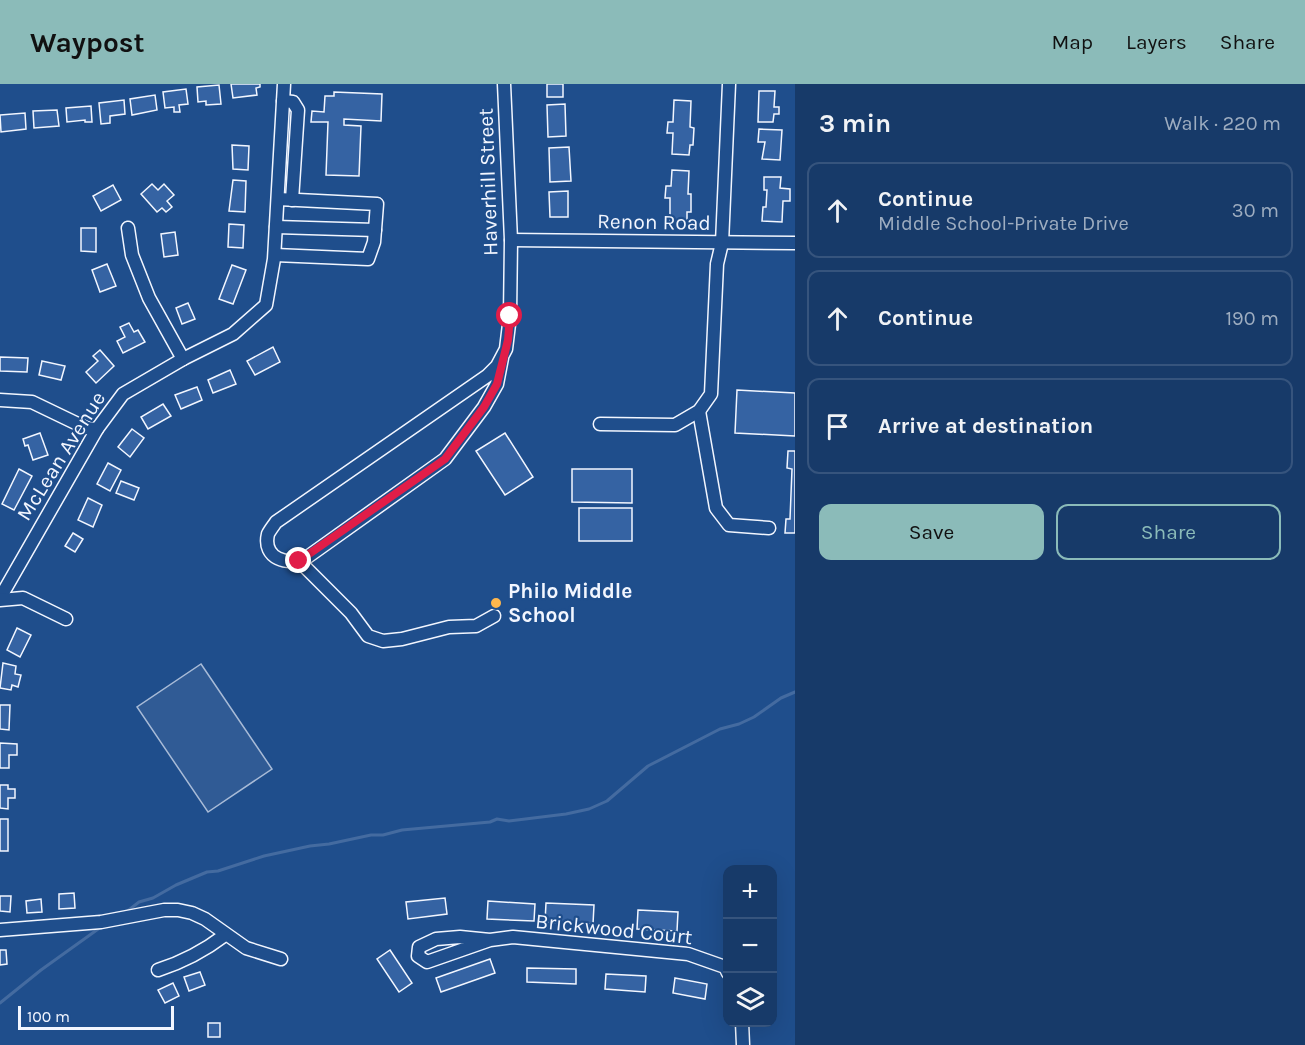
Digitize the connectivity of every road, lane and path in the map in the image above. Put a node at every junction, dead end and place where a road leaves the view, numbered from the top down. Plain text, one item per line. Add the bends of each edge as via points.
1 (284, 84) edge
2 (504, 84) edge
3 (729, 84) edge
4 (283, 101) junction
5 (278, 199) junction
6 (292, 200) junction
7 (276, 227) junction
8 (128, 228) dead end
9 (375, 230) junction
10 (512, 240) junction
11 (722, 243) junction
12 (795, 243) edge
13 (275, 255) junction
14 (502, 358) junction
15 (183, 359) junction
16 (0, 400) edge
17 (699, 411) junction
18 (600, 424) dead end
19 (97, 429) junction
20 (769, 528) dead end
21 (299, 561) junction
22 (0, 599) edge
23 (495, 616) dead end
24 (66, 619) dead end
25 (0, 930) edge
26 (225, 935) junction
27 (490, 940) junction
28 (281, 959) dead end
29 (723, 966) edge
30 (158, 970) dead end
31 (742, 1027) edge
32 (743, 1045) edge

1 - 4 street, McLean Avenue
2 - 10 street, Haverhill Street
3 - 11 street
4 - 5 street, McLean Avenue
4 - 6 street via 293,102 298,110
5 - 6 street
5 - 7 street, McLean Avenue
6 - 9 street via 377,204
7 - 9 street
7 - 13 street, McLean Avenue
8 - 15 street via 132,255 148,298
9 - 13 street via 368,259
10 - 11 street, Renon Road
10 - 14 street, Haverhill Street via 508,340
11 - 12 street, Renon Road
11 - 17 street via 717,264 711,394
13 - 15 street, McLean Avenue via 266,305 233,334
14 - 21 street, Haverhill Street via 497,384 445,459
14 - 21 street via 487,376 276,522 268,533 268,548 280,561
15 - 19 street, McLean Avenue via 123,394
16 - 19 street via 32,402 86,428
17 - 18 street via 675,425
17 - 20 street via 716,508 729,525
19 - 22 street, McLean Avenue
21 - 23 street via 351,613 368,636 402,639 449,627 476,626
22 - 24 street via 23,598
25 - 26 street via 101,922 178,910 192,913
26 - 28 street via 246,948
26 - 30 street via 180,963
27 - 27 street, Brickwood Court via 427,962 418,956 419,947 436,939
27 - 29 street, Brickwood Court via 513,937 688,954
31 - 32 street

